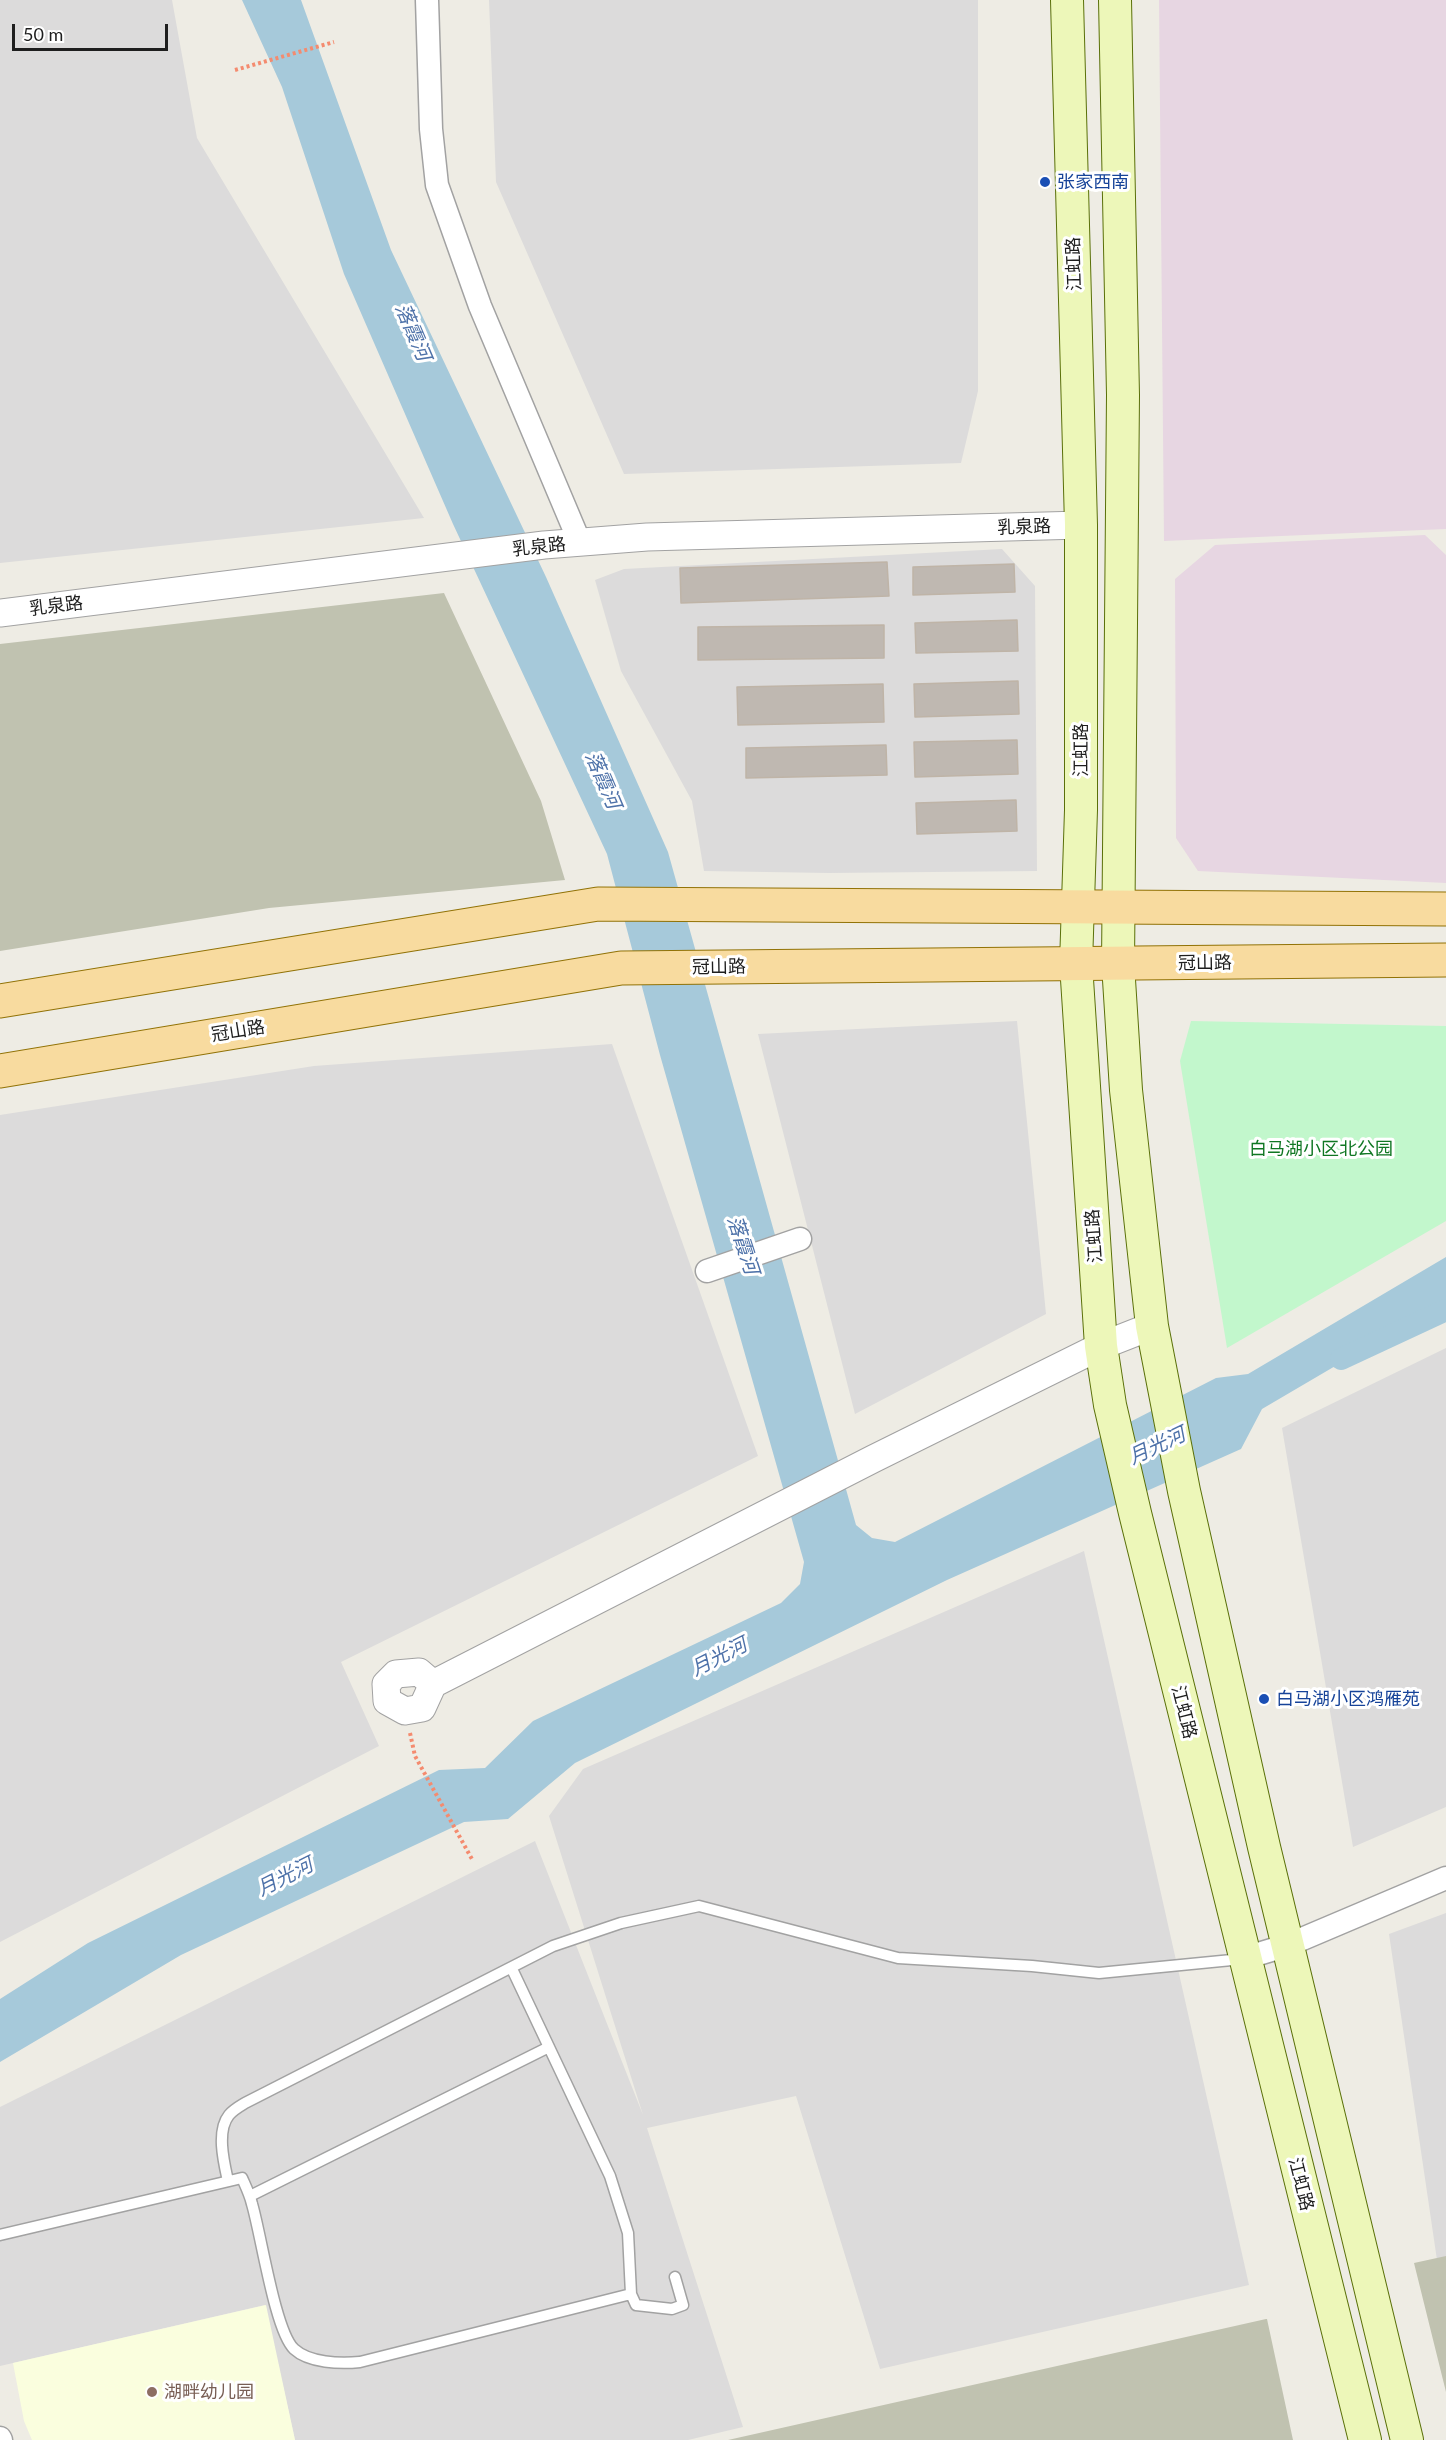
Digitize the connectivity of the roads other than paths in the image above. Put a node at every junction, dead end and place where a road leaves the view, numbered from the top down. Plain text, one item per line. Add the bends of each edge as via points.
1 (427, 0) edge
2 (1067, 0) edge
3 (1115, 0) edge
4 (1081, 525) junction
5 (580, 543) junction
6 (0, 613) edge
7 (1079, 907) junction
8 (1118, 907) junction
9 (1446, 909) edge
10 (1446, 960) edge
11 (1076, 964) junction
12 (1118, 964) junction
13 (0, 1001) edge
14 (0, 1071) edge
15 (800, 1239) dead end
16 (707, 1271) dead end
17 (1152, 1326) junction
18 (1101, 1346) junction
19 (433, 1684) dead end
20 (1446, 1878) edge
21 (1288, 1945) junction
22 (1245, 1958) junction
23 (512, 1969) junction
24 (549, 2047) junction
25 (228, 2181) junction
26 (250, 2196) junction
27 (0, 2235) edge
28 (675, 2277) dead end
29 (632, 2294) junction
30 (1365, 2440) edge
31 (1407, 2440) edge

1 - 5 street via 437,185 480,306
2 - 4 main road, 江虹路
3 - 8 main road, 江虹路 via 1123,395
4 - 5 street, 乳泉路 via 647,537
4 - 7 main road, 江虹路
5 - 6 street, 乳泉路
7 - 8 main road
7 - 11 main road, 江虹路
7 - 13 main road via 598,904
8 - 9 main road
8 - 12 main road, 江虹路
10 - 12 main road, 冠山路
11 - 12 main road, 冠山路
11 - 14 main road, 冠山路 via 621,968
11 - 18 main road, 江虹路
12 - 17 main road, 江虹路 via 1126,1090
15 - 16 street
17 - 18 street
17 - 21 main road, 江虹路 via 1184,1491
18 - 19 street
18 - 22 main road, 江虹路 via 1135,1513
20 - 21 street
21 - 22 street
21 - 31 main road, 江虹路
22 - 23 lane via 1099,1973 898,1958 699,1906 621,1923 553,1946
22 - 30 main road, 江虹路
23 - 24 lane
23 - 25 lane via 245,2103 228,2116 222,2137
24 - 26 lane
24 - 29 lane via 610,2176 627,2233
25 - 26 lane via 242,2178
25 - 27 lane
26 - 29 lane via 282,2330 294,2349 317,2360 360,2362
28 - 29 lane via 683,2305 672,2309 636,2305

